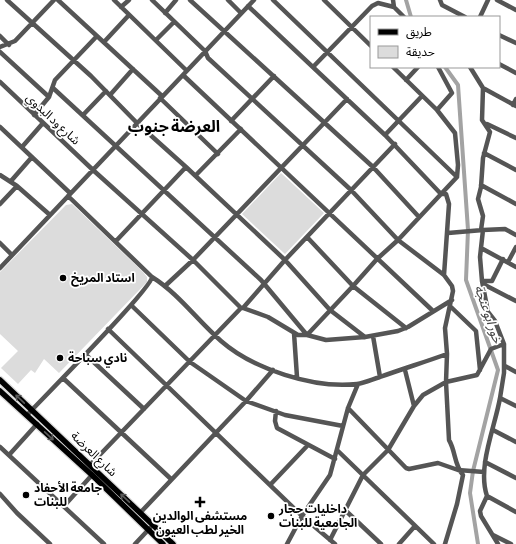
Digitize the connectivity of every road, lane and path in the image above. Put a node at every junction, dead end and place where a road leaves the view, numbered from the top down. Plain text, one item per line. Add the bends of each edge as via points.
1 (7, 0) edge
2 (54, 0) edge
3 (58, 0) edge
4 (114, 0) edge
5 (129, 0) edge
6 (152, 0) edge
7 (176, 0) edge
8 (190, 0) edge
9 (228, 0) edge
10 (254, 0) edge
11 (272, 0) edge
12 (324, 0) edge
13 (392, 0) edge
14 (440, 0) edge
15 (488, 0) edge
16 (497, 0) edge
17 (373, 2) edge
18 (248, 6) junction
19 (121, 7) junction
20 (394, 7) junction
21 (516, 10) edge
22 (165, 13) junction
23 (241, 13) junction
24 (129, 15) junction
25 (455, 15) edge
26 (403, 16) edge
27 (480, 16) edge
28 (174, 22) junction
29 (33, 24) junction
30 (352, 28) junction
31 (224, 31) junction
32 (0, 36) edge
33 (97, 36) junction
34 (500, 36) edge
35 (156, 40) junction
36 (104, 42) junction
37 (516, 44) edge
38 (9, 45) junction
39 (370, 45) edge
40 (0, 47) edge
41 (205, 51) junction
42 (0, 52) edge
43 (328, 53) junction
44 (74, 60) junction
45 (500, 65) edge
46 (313, 67) junction
47 (394, 68) edge
48 (417, 68) edge
49 (439, 68) edge
50 (471, 68) edge
51 (133, 69) junction
52 (186, 70) junction
53 (516, 73) edge
54 (183, 75) junction
55 (274, 76) junction
56 (406, 80) junction
57 (0, 82) edge
58 (52, 88) junction
59 (483, 88) junction
60 (108, 93) junction
61 (422, 96) junction
62 (49, 97) junction
63 (161, 97) junction
64 (253, 99) junction
65 (346, 99) junction
66 (516, 99) edge
67 (514, 106) edge
68 (437, 110) junction
69 (34, 115) junction
70 (83, 115) junction
71 (399, 119) junction
72 (232, 121) junction
73 (324, 122) junction
74 (43, 123) junction
75 (137, 123) junction
76 (486, 124) junction
77 (0, 127) edge
78 (241, 130) junction
79 (385, 135) junction
80 (516, 138) edge
81 (303, 144) junction
82 (395, 144) junction
83 (115, 146) junction
84 (22, 147) junction
85 (484, 153) junction
86 (218, 154) junction
87 (32, 157) junction
88 (186, 167) junction
89 (373, 167) junction
90 (281, 168) junction
91 (92, 170) junction
92 (516, 170) edge
93 (0, 175) edge
94 (196, 175) junction
95 (457, 176) junction
96 (10, 181) junction
97 (481, 185) junction
98 (17, 186) junction
99 (164, 190) junction
100 (351, 190) junction
101 (69, 194) junction
102 (441, 194) junction
103 (0, 204) edge
104 (516, 204) edge
105 (142, 213) junction
106 (237, 214) junction
107 (329, 214) junction
108 (50, 215) junction
109 (419, 217) junction
110 (482, 230) junction
111 (448, 234) junction
112 (516, 235) edge
113 (215, 237) junction
114 (308, 237) junction
115 (398, 240) junction
116 (116, 241) junction
117 (0, 243) edge
118 (516, 247) edge
119 (481, 248) junction
120 (12, 255) junction
121 (377, 259) junction
122 (503, 259) junction
123 (193, 260) junction
124 (285, 260) junction
125 (508, 262) junction
126 (516, 266) edge
127 (0, 268) edge
128 (444, 275) junction
129 (152, 277) junction
130 (482, 282) junction
131 (264, 284) junction
132 (166, 286) junction
133 (353, 286) junction
134 (452, 300) junction
135 (516, 301) edge
136 (131, 305) junction
137 (451, 307) junction
138 (242, 308) junction
139 (330, 310) junction
140 (433, 311) junction
141 (406, 328) junction
142 (108, 329) junction
143 (294, 333) junction
144 (307, 334) junction
145 (215, 336) junction
146 (373, 336) junction
147 (365, 337) junction
148 (504, 344) junction
149 (85, 354) junction
150 (447, 354) junction
151 (190, 362) junction
152 (505, 366) junction
153 (273, 370) junction
154 (405, 370) junction
155 (480, 371) junction
156 (516, 372) edge
157 (297, 377) junction
158 (380, 377) junction
159 (63, 378) junction
160 (0, 380) edge
161 (446, 382) junction
162 (358, 384) junction
163 (168, 386) junction
164 (0, 391) edge
165 (500, 398) junction
166 (246, 401) junction
167 (414, 406) junction
168 (516, 406) edge
169 (348, 408) junction
170 (144, 409) junction
171 (32, 410) junction
172 (276, 411) junction
173 (27, 415) junction
174 (37, 424) junction
175 (343, 426) junction
176 (493, 430) junction
177 (122, 432) junction
178 (215, 433) junction
179 (516, 442) edge
180 (308, 445) junction
181 (0, 447) edge
182 (336, 450) junction
183 (388, 450) junction
184 (9, 455) junction
185 (335, 459) junction
186 (485, 462) junction
187 (90, 465) junction
188 (458, 470) junction
189 (484, 472) junction
190 (92, 475) junction
191 (363, 475) junction
192 (516, 478) edge
193 (171, 479) junction
194 (270, 485) junction
195 (0, 494) edge
196 (487, 496) junction
197 (64, 506) junction
198 (345, 510) junction
199 (516, 512) edge
200 (140, 513) junction
201 (302, 516) junction
202 (153, 525) junction
203 (415, 526) junction
204 (148, 530) junction
205 (492, 535) junction
206 (330, 540) junction
207 (50, 544) edge
208 (104, 544) edge
209 (135, 544) edge
210 (163, 544) edge
211 (173, 544) edge
212 (287, 544) edge
213 (335, 544) edge
214 (381, 544) edge
215 (399, 544) edge
216 (434, 544) edge
217 (445, 544) edge
218 (498, 544) edge
219 (511, 544) edge

1 - 29 street
2 - 29 street
3 - 33 street
4 - 19 street
5 - 19 street
6 - 22 street
7 - 22 street
8 - 31 street
9 - 23 street
10 - 18 street
11 - 43 street
12 - 30 street
13 - 20 street
14 - 25 street via 442,5
15 - 27 street
16 - 21 street
17 - 20 street
17 - 30 street
18 - 23 street
18 - 46 street
19 - 24 street
20 - 26 street
22 - 28 street
23 - 31 street
24 - 35 street
24 - 36 street
28 - 35 street
28 - 41 street
29 - 38 street
29 - 44 street
30 - 39 street
30 - 43 street
31 - 41 street
31 - 55 street
32 - 38 street
33 - 36 street
33 - 44 street
34 - 37 street
35 - 52 street
36 - 51 street
38 - 40 street
41 - 52 street
41 - 64 street via 208,58
42 - 62 street
43 - 46 street
43 - 71 street
44 - 58 street via 55,80
44 - 60 street
45 - 53 street
46 - 65 street
47 - 56 street
48 - 56 street
49 - 68 street via 452,93
50 - 59 street
51 - 60 street
51 - 63 street
52 - 54 street
54 - 63 street
54 - 72 street
55 - 64 street
55 - 73 street
56 - 61 street
57 - 69 street, شارع ود البدوي
58 - 62 street
58 - 70 street
59 - 67 street
59 - 76 street via 482,120
60 - 70 street
60 - 75 street
61 - 68 street
61 - 71 street
62 - 69 street
63 - 75 street
63 - 86 street
64 - 72 street
64 - 81 street
65 - 73 street
65 - 79 street
66 - 67 street
68 - 95 street via 452,128 457,140
69 - 74 street, شارع ود البدوي
70 - 83 street
71 - 79 street
71 - 95 street
72 - 78 street
73 - 81 street
73 - 89 street
74 - 84 street
74 - 91 street, شارع ود البدوي
75 - 83 street
75 - 88 street
76 - 80 street
76 - 85 street via 490,132
77 - 84 street
78 - 86 street
78 - 90 street
79 - 82 street
81 - 90 street
81 - 100 street
82 - 89 street
82 - 102 street
83 - 91 street
83 - 99 street
84 - 87 street
85 - 92 street
85 - 97 street
86 - 94 street
87 - 96 street
87 - 101 street
88 - 94 street
88 - 99 street
89 - 100 street
89 - 109 street
90 - 106 street
90 - 107 street
91 - 101 street
91 - 105 street, شارع ود البدوي
93 - 96 street
94 - 106 street
95 - 102 street
96 - 98 street
97 - 104 street
97 - 110 street via 478,199 483,216
98 - 103 street
98 - 108 street
99 - 105 street
99 - 113 street
100 - 107 street
100 - 115 street
101 - 108 street
101 - 116 street
102 - 109 street
102 - 111 street via 446,194 449,199
105 - 116 street
105 - 123 street, شارع ود البدوي
106 - 113 street
106 - 124 street
107 - 114 street
107 - 121 street
108 - 120 street
109 - 115 street
110 - 111 street
110 - 112 street via 505,229
110 - 119 street
111 - 128 street
113 - 123 street
113 - 131 street
114 - 124 street
114 - 133 street
115 - 121 street
115 - 128 street
116 - 129 street
117 - 120 street
118 - 125 street
119 - 122 street
119 - 130 street
120 - 127 street
121 - 133 street
121 - 140 street
122 - 125 street
122 - 130 street via 492,281
123 - 132 street
123 - 138 street, شارع ود البدوي
124 - 131 street
124 - 139 street
125 - 126 street
128 - 134 street via 452,286
129 - 132 street
129 - 136 street via 150,284
130 - 135 street
130 - 148 street via 488,312 495,321
131 - 138 street
131 - 144 street
132 - 145 street
133 - 139 street
133 - 141 street
134 - 137 street
134 - 140 street
136 - 142 street
136 - 151 street
137 - 150 street via 445,328
137 - 155 street via 476,331
138 - 143 street via 268,317
138 - 145 street
139 - 144 street
139 - 147 street
140 - 141 street
141 - 146 street
142 - 149 street
142 - 163 street
143 - 144 street via 302,336
143 - 157 street
144 - 147 street via 326,340
145 - 151 street
145 - 153 street via 246,359
146 - 147 street
146 - 158 street
148 - 152 street
148 - 155 street via 489,351
149 - 159 street
149 - 170 street
150 - 154 street
150 - 161 street
151 - 163 street
151 - 166 street
152 - 156 street
152 - 165 street
153 - 157 street
153 - 166 street
154 - 158 street
154 - 167 street
155 - 161 street via 475,376
157 - 162 street via 330,384
158 - 162 street
159 - 171 street
159 - 177 street
171 -> 160 main road, شارع العرضة
161 - 167 street via 426,393
161 - 188 street via 449,440
162 - 169 street
163 - 170 street
163 - 178 street
164 - 173 main road, شارع العرضة
165 - 168 street
165 - 176 street
166 - 172 street
166 - 178 street
167 - 183 street
169 - 175 street
169 - 183 street
170 - 177 street
171 - 173 street
171 - 187 main road, شارع العرضة
172 - 175 street
172 - 180 street via 277,428
173 - 174 main road, شارع العرضة
174 - 184 street
174 -> 190 main road, شارع العرضة
175 - 182 street
176 - 179 street
176 - 186 street
177 - 187 street
177 - 193 street
178 - 193 street
178 - 194 street
180 - 185 street
180 - 194 street
181 - 184 street
182 - 185 street
182 - 191 street
183 - 188 street via 409,470 438,463
183 - 191 street
184 - 197 street
185 - 201 street via 330,476
186 - 189 street
186 - 192 street
200 -> 187 main road, شارع العرضة
188 - 189 street
188 - 217 street via 463,476
189 - 196 street
190 - 197 street
190 - 204 main road, شارع العرضة
191 - 198 street
191 - 203 street
193 - 200 street
194 - 201 street
195 - 207 street via 17,514
196 - 199 street
196 - 205 street via 480,511
197 - 208 street
198 - 206 street
198 - 214 street
200 - 202 main road, شارع العرضة
201 - 206 street
201 - 212 street
202 - 204 street
202 - 211 main road, شارع العرضة
203 - 215 street
203 - 216 street
204 - 209 street
204 - 210 main road, شارع العرضة
205 - 218 street
205 - 219 street
206 - 213 street

